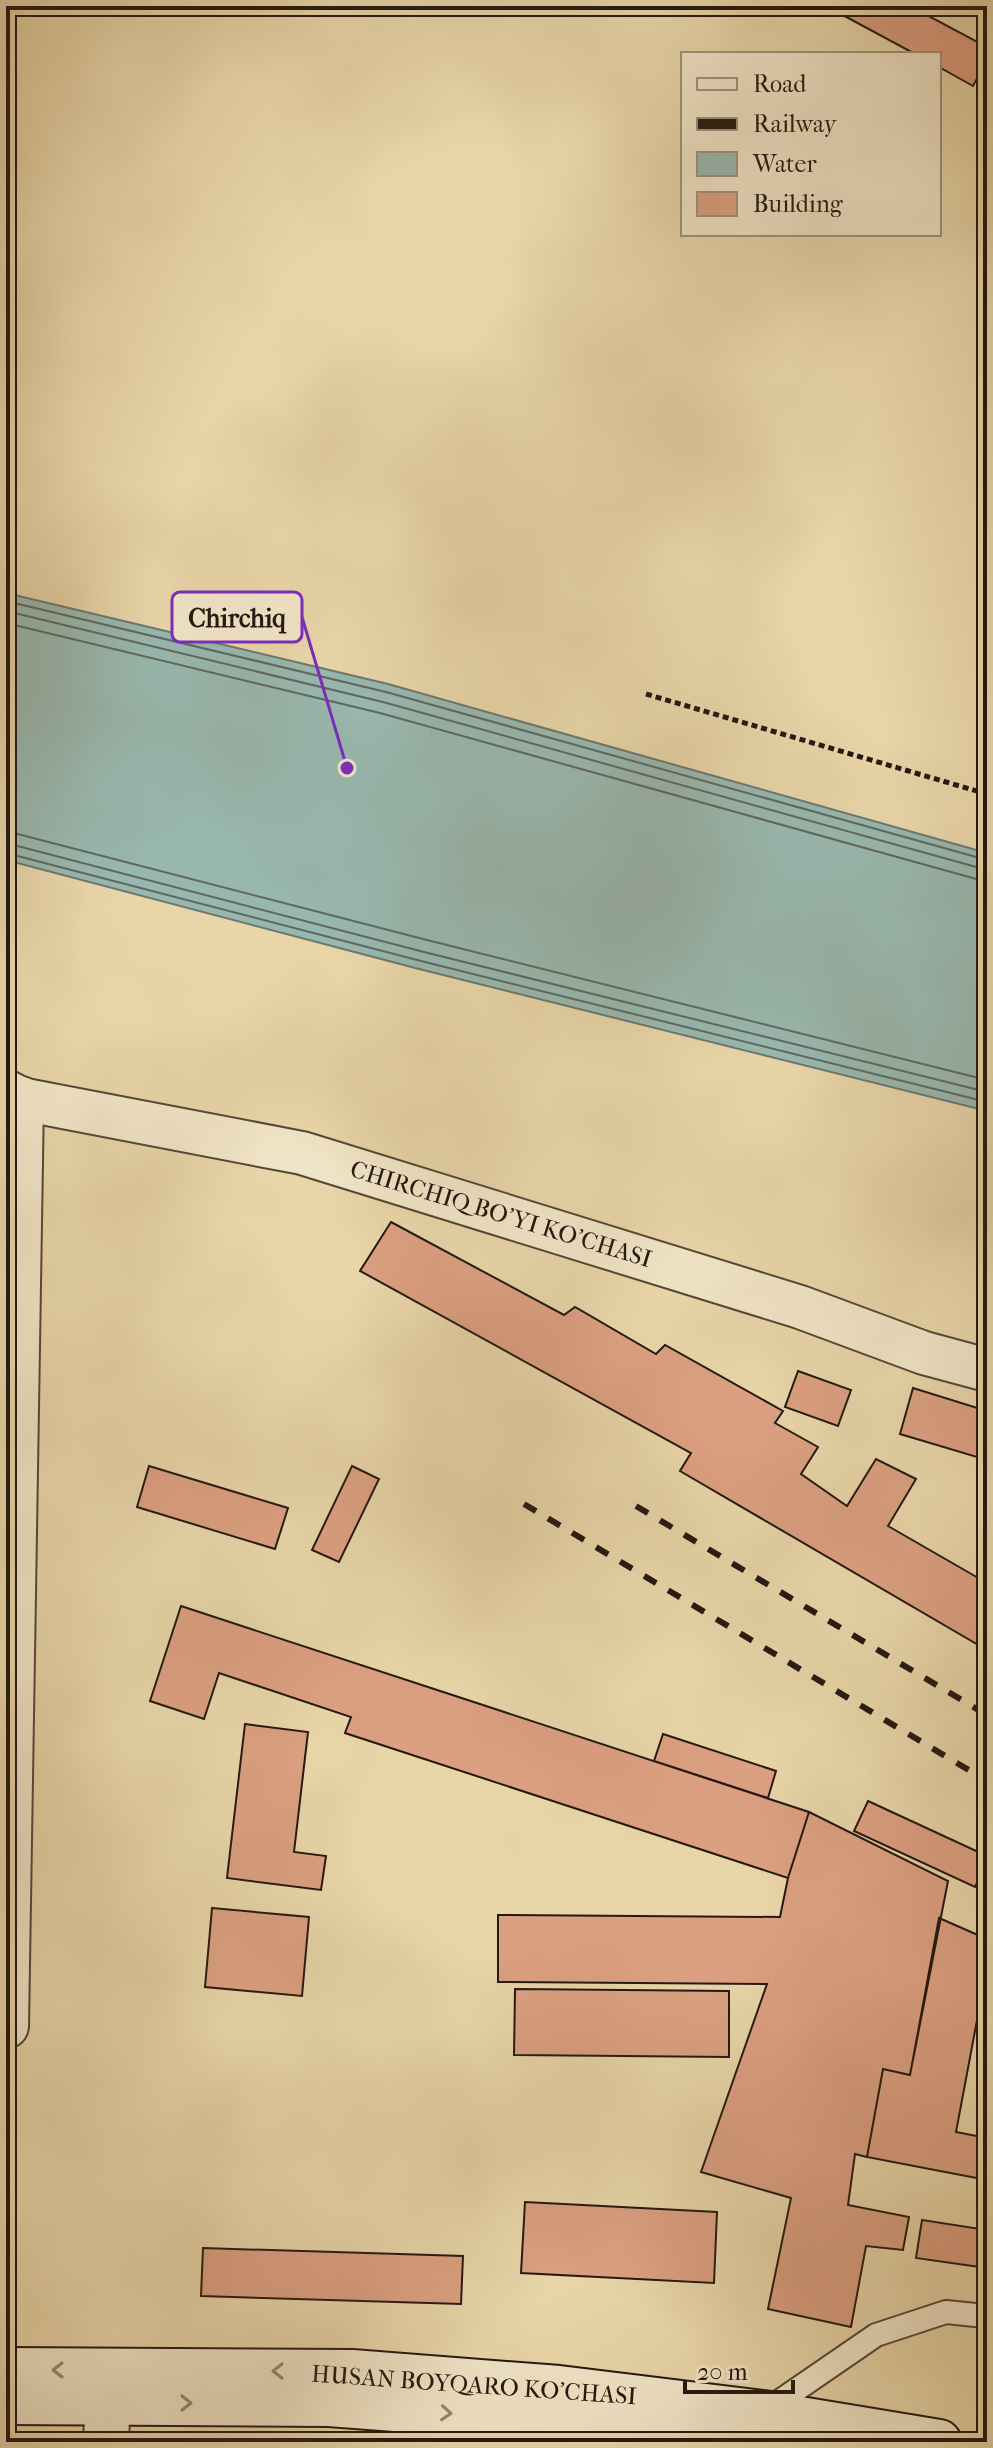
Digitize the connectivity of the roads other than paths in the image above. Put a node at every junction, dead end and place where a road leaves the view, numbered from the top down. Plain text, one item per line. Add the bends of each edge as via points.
1 (14, 1095) edge
2 (987, 1370) edge
3 (6, 2026) edge
4 (985, 2316) dead end
5 (6, 2370) edge
6 (6, 2402) edge
7 (108, 2405) edge
8 (760, 2427) edge
9 (725, 2442) edge
10 (939, 2442) edge

1 - 2 street, CHIRCHIQ BO'YI KO'CHASI via 302,1153
1 - 3 main road
4 - 8 lane via 946,2312 876,2335
7 -> 5 main road, HUSAN BOYQARO KO'CHASI
6 - 7 main road, HUSAN BOYQARO KO'CHASI
8 -> 7 main road, HUSAN BOYQARO KO'CHASI via 559,2388 352,2372
7 -> 9 main road, HUSAN BOYQARO KO'CHASI via 329,2404 542,2420
8 - 10 main road, HUSAN BOYQARO KO'CHASI

